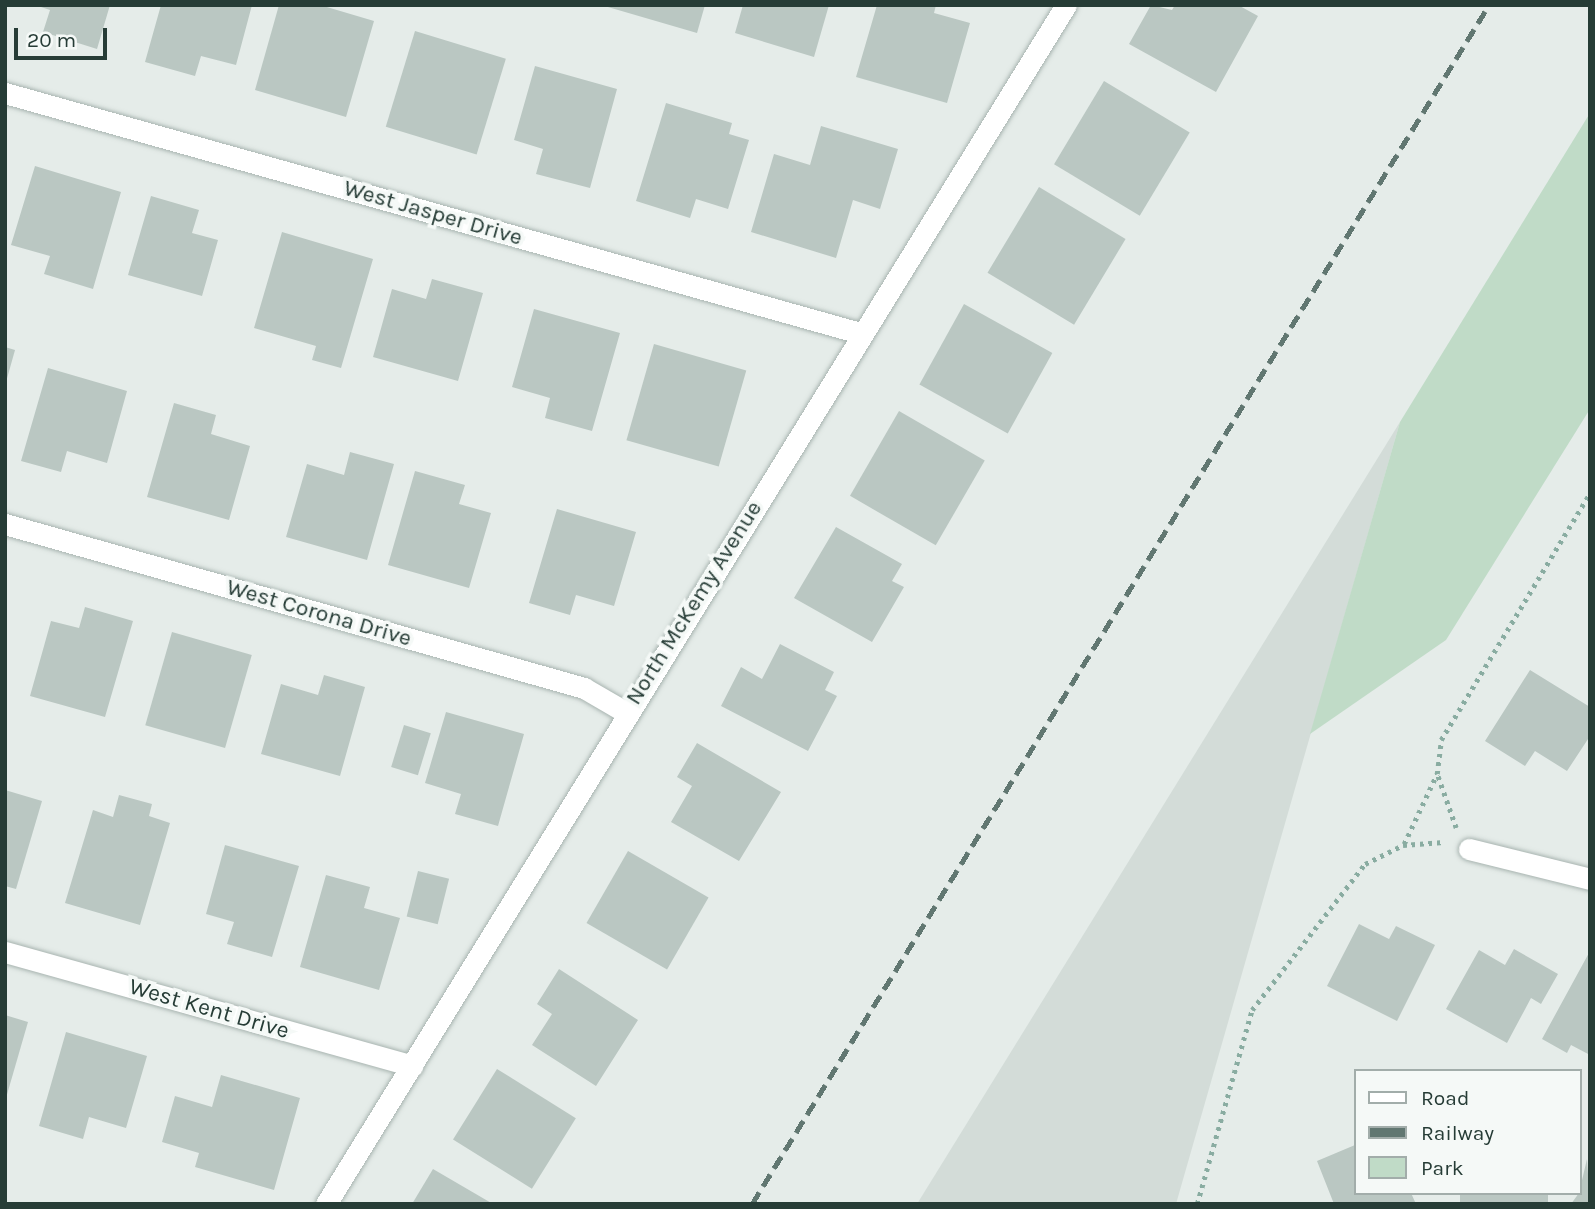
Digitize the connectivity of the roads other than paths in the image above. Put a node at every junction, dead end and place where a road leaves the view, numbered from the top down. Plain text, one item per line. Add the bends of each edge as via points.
1 (1066, 5) edge
2 (5, 93) edge
3 (860, 333) junction
4 (5, 524) edge
5 (627, 713) junction
6 (1469, 849) road end
7 (1590, 879) edge
8 (5, 952) edge
9 (412, 1066) junction
10 (326, 1204) edge

1 - 3 street, North McKemy Avenue
2 - 3 street, West Jasper Drive
3 - 5 street, North McKemy Avenue
4 - 5 street, West Corona Drive via 584,688
5 - 9 street, North McKemy Avenue
6 - 7 street
8 - 9 street, West Kent Drive
9 - 10 street, North McKemy Avenue

